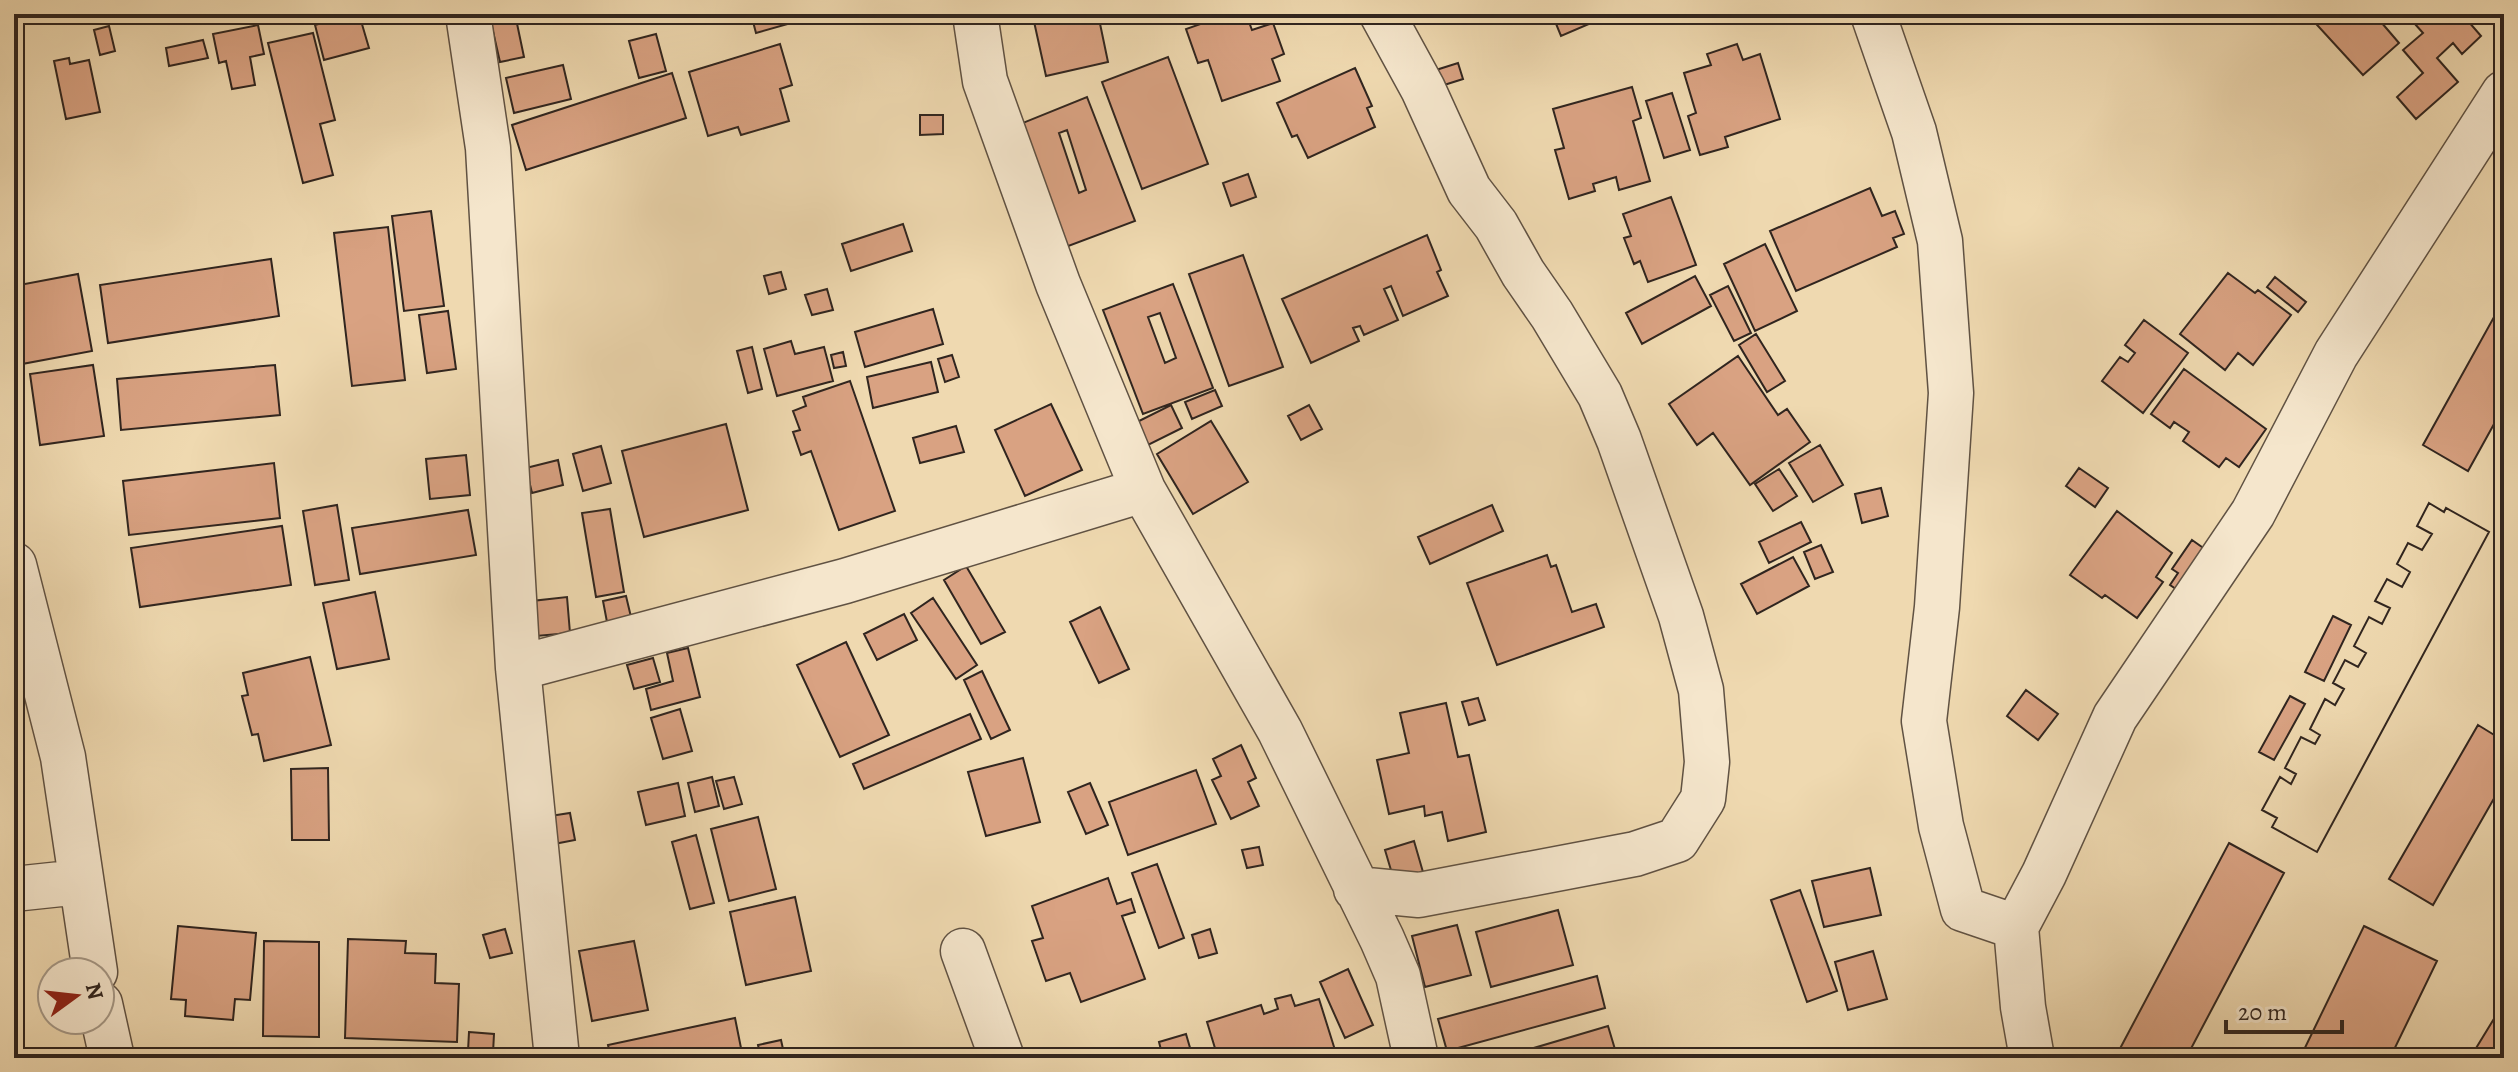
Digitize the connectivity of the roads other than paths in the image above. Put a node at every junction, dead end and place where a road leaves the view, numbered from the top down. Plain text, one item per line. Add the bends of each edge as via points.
1 (468, 14) edge
2 (975, 14) edge
3 (1382, 14) edge
4 (1873, 14) edge
5 (2504, 93) edge
6 (1143, 490) junction
7 (14, 565) edge
8 (518, 668) junction
9 (80, 882) junction
10 (14, 889) edge
11 (1356, 889) junction
12 (1419, 895) junction
13 (2016, 927) junction
14 (1382, 939) junction
15 (963, 951) dead end
16 (92, 956) edge
17 (107, 1036) edge
18 (112, 1058) edge
19 (557, 1058) edge
20 (1002, 1058) edge
21 (1416, 1058) edge
22 (2032, 1058) edge

1 - 8 street via 488,148
2 - 6 street via 985,81 1058,284
3 - 12 street via 1469,190 1496,225 1605,406 1681,616 1701,690 1707,762 1703,799 1677,840 1635,854
4 - 13 street via 1914,132 1940,241 1951,393 1924,721 1941,826 1963,909
5 - 13 street via 2336,354 2253,513 2115,717
6 - 8 street via 845,581
6 - 11 street via 1280,731
7 - 9 street via 63,757
8 - 19 street
9 - 10 street
9 - 16 street
11 - 12 street
11 - 14 street
12 - 14 street
13 - 22 street
14 - 21 street via 1398,976
15 - 20 street
17 - 18 street

